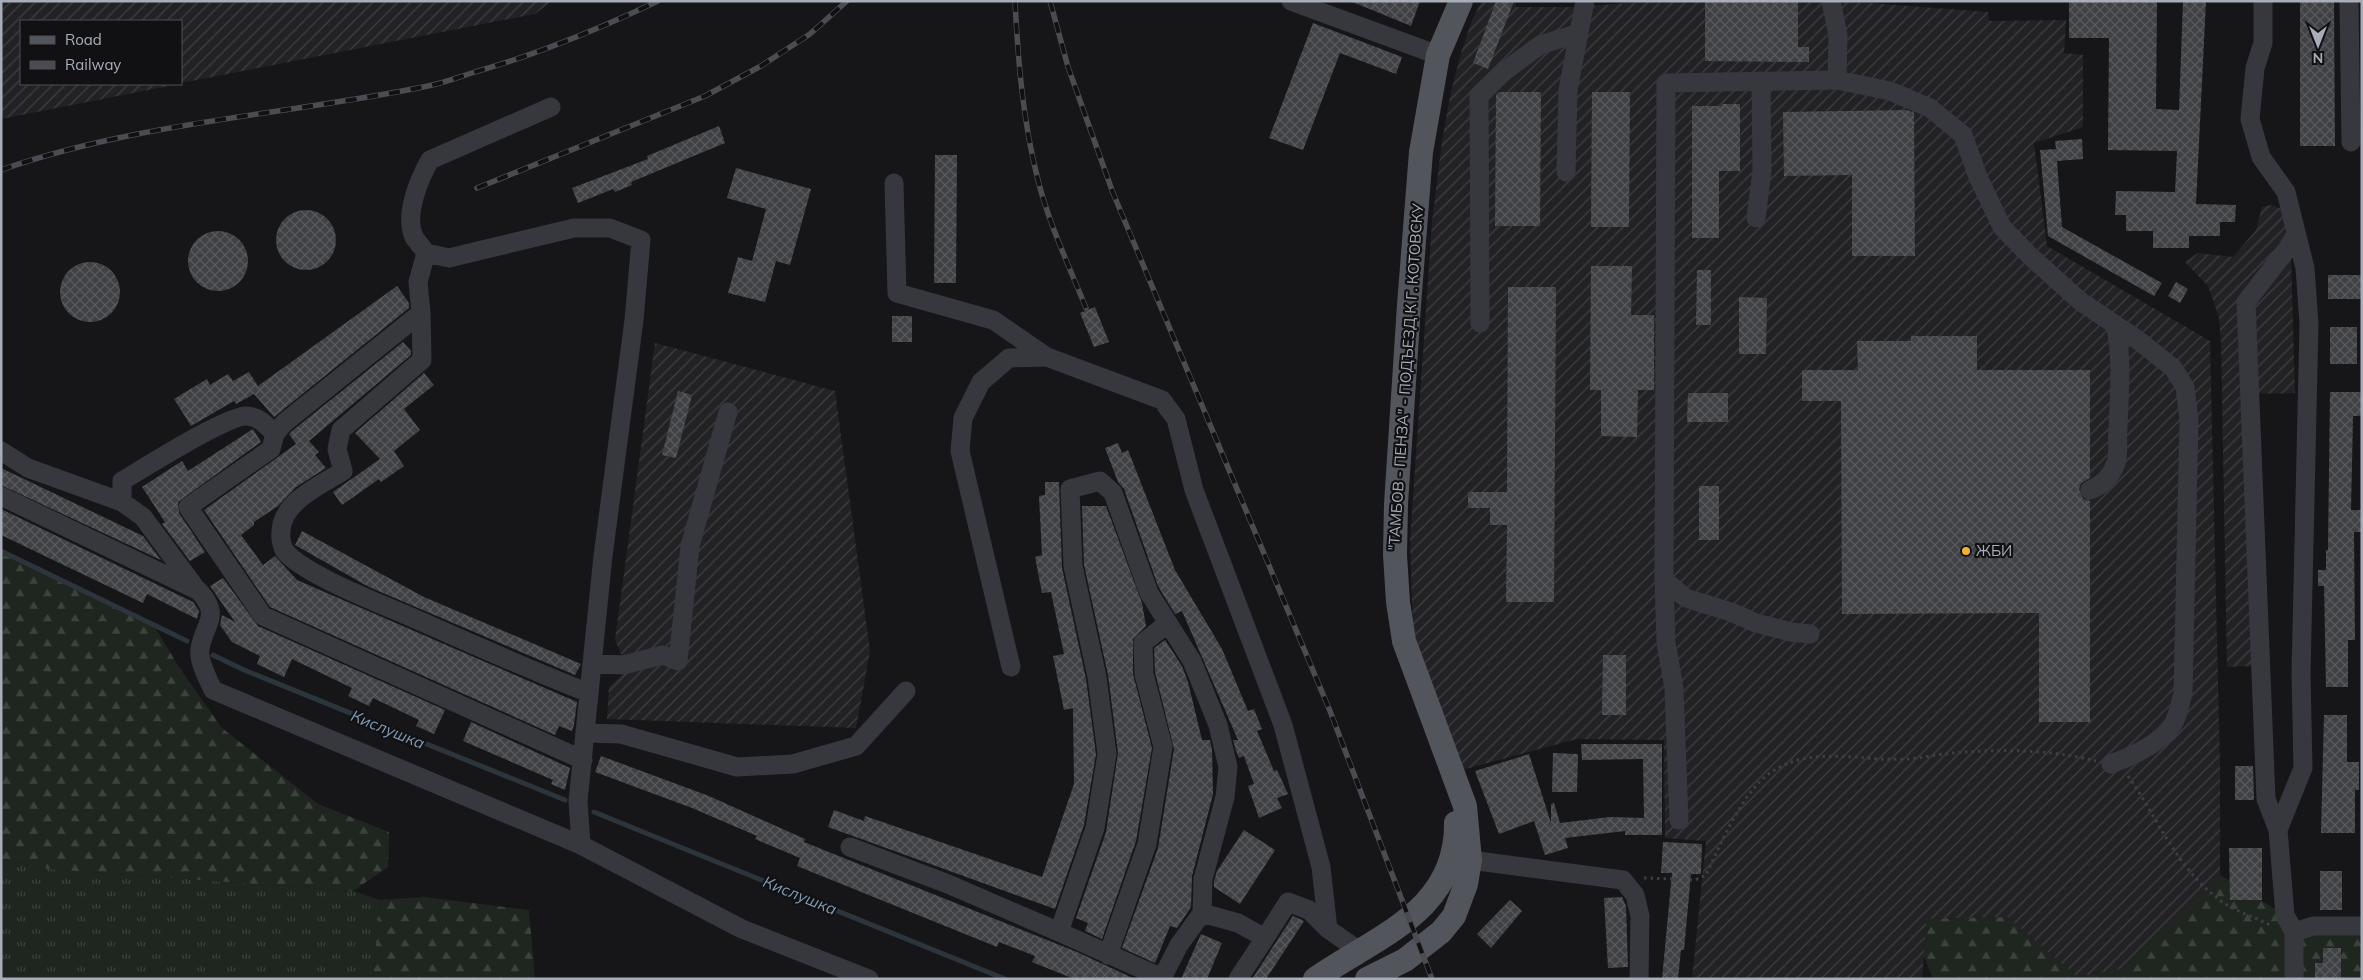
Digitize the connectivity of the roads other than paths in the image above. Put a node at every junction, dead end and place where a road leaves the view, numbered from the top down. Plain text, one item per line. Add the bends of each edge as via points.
1 (1291, 1) edge
2 (1461, 1) edge
3 (1585, 1) edge
4 (1831, 1) edge
5 (2263, 1) edge
6 (2349, 1) edge
7 (1579, 33) junction
8 (1438, 55) junction
9 (1837, 80) junction
10 (1761, 81) junction
11 (551, 108) dead end
12 (2351, 142) dead end
13 (1566, 172) dead end
14 (894, 183) dead end
15 (1756, 218) dead end
16 (2296, 234) junction
17 (426, 253) junction
18 (421, 313) junction
19 (1480, 323) dead end
20 (2115, 324) junction
21 (1047, 357) junction
22 (728, 412) dead end
23 (275, 434) junction
24 (1, 451) edge
25 (2090, 490) dead end
26 (1, 496) edge
27 (122, 502) junction
28 (1664, 580) junction
29 (197, 590) junction
30 (1168, 623) junction
31 (1810, 634) dead end
32 (592, 664) junction
33 (1010, 667) dead end
34 (906, 691) dead end
35 (590, 693) junction
36 (585, 733) junction
37 (582, 760) junction
38 (2111, 764) road end
39 (1455, 779) junction
40 (1679, 820) dead end
41 (2278, 830) junction
42 (581, 845) junction
43 (850, 847) dead end
44 (1470, 860) junction
45 (1202, 913) junction
46 (2362, 926) edge
47 (1328, 929) junction
48 (1059, 932) junction
49 (2294, 932) junction
50 (1265, 938) junction
51 (1358, 950) junction
52 (1108, 955) junction
53 (1143, 975) edge
54 (869, 979) edge
55 (1238, 979) edge
56 (1315, 979) edge
57 (1367, 979) edge
58 (1639, 979) edge
59 (2294, 979) edge

1 - 8 lane
2 - 8 main road, "ТАМБОВ - ПЕНЗА" - ПОДЪЕЗД К Г. КОТОВСКУ
3 - 7 lane
4 - 9 lane via 1838,35
5 - 16 lane via 2263,43 2255,68 2250,119 2261,158 2286,192
6 - 12 lane
7 - 13 lane via 1568,90
7 - 19 lane via 1540,45 1479,95
8 - 39 main road, "ТАМБОВ - ПЕНЗА" - ПОДЪЕЗД К Г. КОТОВСКУ via 1421,152 1408,305 1395,554 1404,641
9 - 10 lane
9 - 20 lane via 1890,91 1930,108 1963,135 1978,177 2002,227 2080,301
10 - 15 lane via 1762,171
10 - 28 lane via 1666,82
11 - 17 lane via 430,160 421,176 411,210 414,236
14 - 21 lane via 897,293 993,320
16 - 41 lane via 2305,268 2310,324 2302,663 2303,768
16 - 41 lane via 2246,302 2266,799
17 - 18 lane via 418,282
17 - 32 lane via 449,258 574,228 610,228 641,240
18 - 23 lane via 284,423
18 - 35 lane via 422,360 341,430 336,449 342,471 285,512 280,531 283,549 336,584
20 - 25 lane via 2120,364 2116,462 2109,478
20 - 38 lane via 2174,368 2185,387 2189,420 2183,694 2174,723 2161,736 2131,757
21 - 33 lane via 1009,358 981,382 963,418 960,451
21 - 47 lane via 1162,400 1176,419 1194,490 1283,725 1322,867
22 - 32 lane via 690,546 678,661 663,655 623,665
23 - 27 lane via 260,419 246,416 218,426 122,481
23 - 37 lane via 272,449 188,507 264,616
24 - 27 lane via 28,468
26 - 29 lane
27 - 29 lane via 143,517
28 - 31 lane via 1686,598 1756,623
28 - 40 lane via 1666,643 1674,688
29 - 42 lane via 209,603 210,621 200,650 213,690
30 - 45 lane via 1192,661 1218,725 1228,767 1226,797 1203,879
30 - 48 lane via 1149,593 1113,493 1100,481 1070,489 1073,566 1097,677 1107,754 1095,828
30 - 52 lane via 1143,643 1144,674 1163,747 1147,844
32 - 35 lane
34 - 36 lane via 856,746 793,764 737,767 622,734
35 - 36 lane
36 - 37 lane
37 - 42 lane via 578,801
39 - 44 main road, "ТАМБОВ - ПЕНЗА" - ПОДЪЕЗД К Г. КОТОВСКУ via 1465,806
39 - 51 main road, "ТАМБОВ - ПЕНЗА" - ПОДЪЕЗД К Г. КОТОВСКУ via 1456,838 1444,880 1430,900 1415,913
41 - 49 lane via 2285,915
42 - 54 lane via 742,929
43 - 48 lane via 948,884
44 - 57 main road, "ТАМБОВ - ПЕНЗА" - ПОДЪЕЗД К Г. КОТОВСКУ via 1466,884 1454,916 1441,932 1405,960
44 - 58 lane via 1623,880 1634,895 1640,916
45 - 50 lane via 1238,923
45 - 53 lane via 1179,945 1162,978
46 - 49 lane via 2313,926
47 - 50 lane via 1309,910 1288,902
47 - 51 lane
48 - 52 lane
49 - 59 lane
50 - 55 lane
51 - 56 main road, "ТАМБОВ - ПЕНЗА" - ПОДЪЕЗД К Г. КОТОВСКУ
52 - 53 lane

